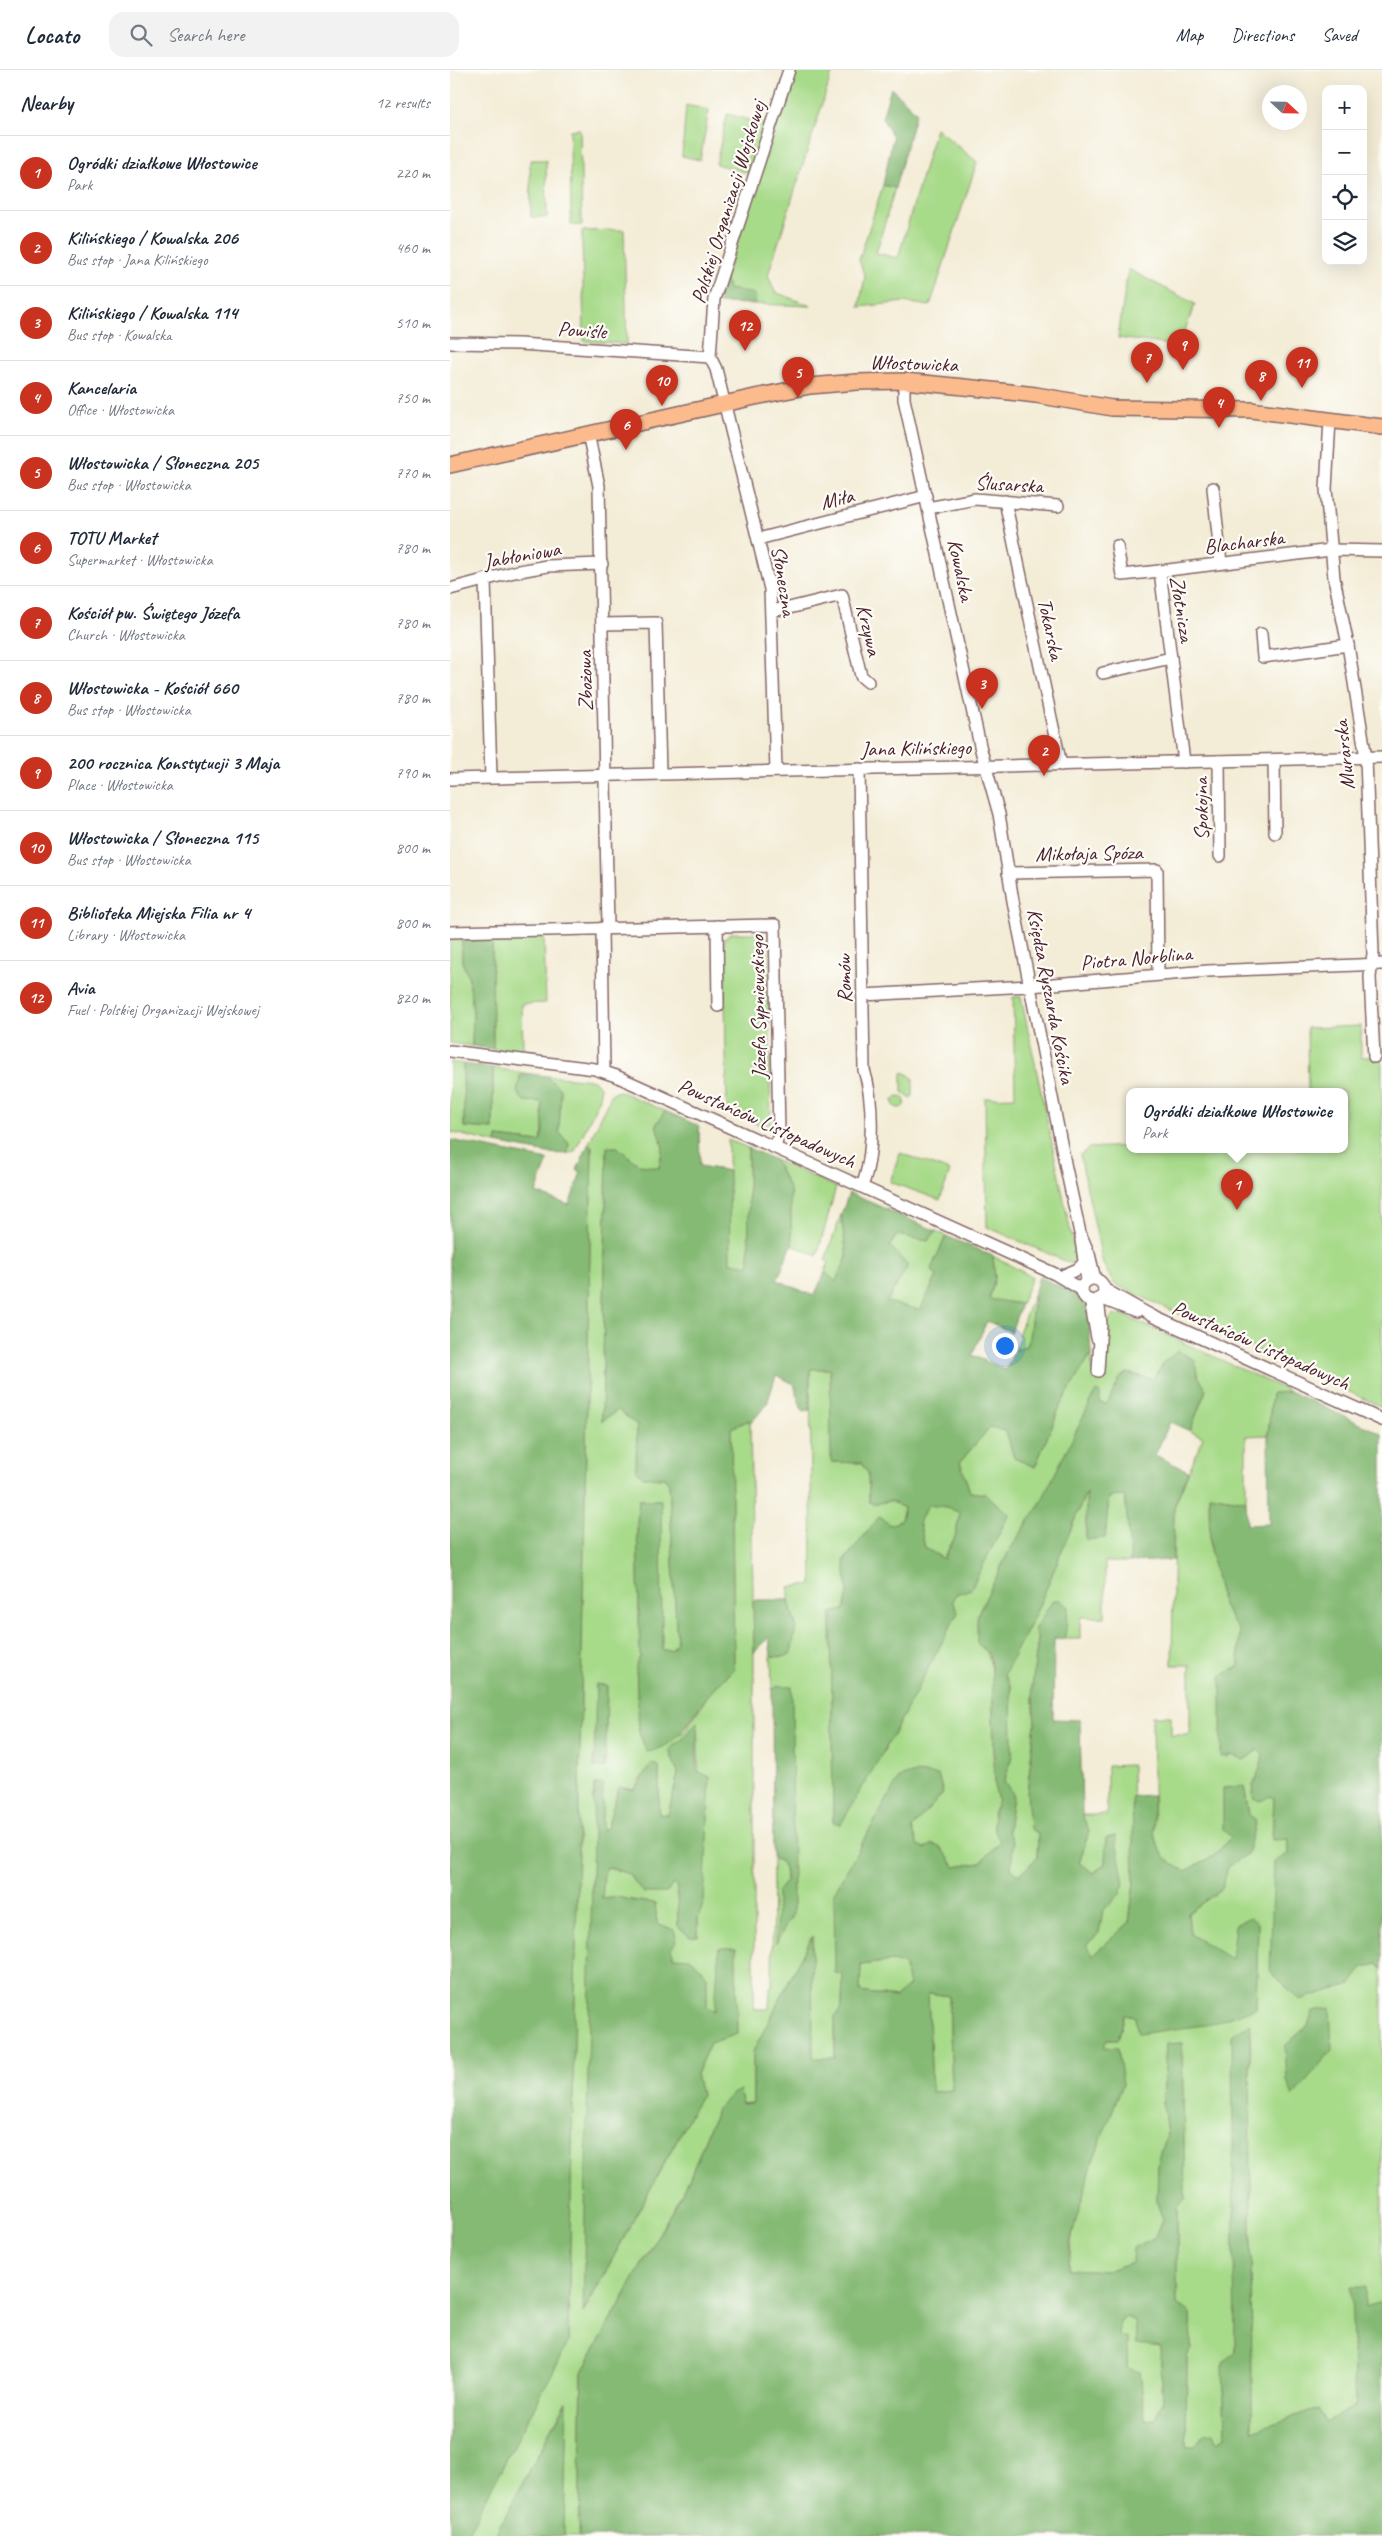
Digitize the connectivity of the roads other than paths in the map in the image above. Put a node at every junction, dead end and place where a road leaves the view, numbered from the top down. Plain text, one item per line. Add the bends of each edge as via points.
1 (789, 70) edge
2 (450, 344) edge
3 (710, 357) junction
4 (904, 381) junction
5 (724, 403) junction
6 (1330, 420) junction
7 (1382, 427) edge
8 (588, 434) junction
9 (450, 465) edge
10 (1213, 488) dead end
11 (926, 496) junction
12 (1005, 501) junction
13 (1058, 506) dead end
14 (928, 508) junction
15 (758, 539) junction
16 (1117, 546) dead end
17 (1332, 550) junction
18 (1382, 551) edge
19 (1221, 563) junction
20 (602, 564) junction
21 (1160, 571) junction
22 (485, 580) junction
23 (450, 588) edge
24 (772, 610) junction
25 (603, 624) junction
26 (1261, 634) dead end
27 (1348, 645) junction
28 (1171, 658) junction
29 (1103, 673) dead end
30 (868, 682) dead end
31 (1382, 757) edge
32 (1366, 758) junction
33 (1274, 760) junction
34 (1219, 761) junction
35 (1184, 762) junction
36 (1061, 765) junction
37 (987, 766) junction
38 (859, 769) junction
39 (776, 770) junction
40 (660, 773) junction
41 (605, 774) junction
42 (491, 777) junction
43 (450, 779) edge
44 (1275, 833) dead end
45 (1220, 856) dead end
46 (1376, 864) edge
47 (1008, 874) junction
48 (716, 926) junction
49 (605, 928) junction
50 (450, 932) edge
51 (1377, 964) edge
52 (1158, 974) junction
53 (1030, 986) junction
54 (863, 995) junction
55 (718, 1006) dead end
56 (450, 1051) edge
57 (1374, 1057) dead end
58 (604, 1071) junction
59 (775, 1147) junction
60 (862, 1186) junction
61 (1080, 1233) junction
62 (1083, 1264) junction
63 (1060, 1274) junction
64 (1087, 1283) junction
65 (1098, 1297) junction
66 (1116, 1306) junction
67 (1152, 1316) junction
68 (1100, 1317) junction
69 (1098, 1342) junction
70 (1098, 1371) dead end
71 (1382, 1420) edge

1 - 3 street, Polskiej Organizacji Wojskowej via 714,299
2 - 3 street, Powiśle via 519,344
3 - 5 street, Polskiej Organizacji Wojskowej via 714,361
4 - 5 main road, Włostowicka via 810,386
4 - 6 main road, Włostowicka via 1036,395 1098,407 1251,410
4 - 11 street, Kowalska via 904,399
5 - 8 main road, Włostowicka
5 - 15 street, Słoneczna
6 - 7 main road, Włostowicka
6 - 17 street, Murarska via 1326,489
8 - 9 main road, Włostowicka
8 - 20 street, Zbożowa via 599,486
10 - 19 street
11 - 14 street, Kowalska
11 - 15 street, Miła
12 - 13 street, Ślusarska
12 - 14 street, Ślusarska via 975,499
12 - 36 street, Tokarska
14 - 37 street, Kowalska
15 - 24 street, Słoneczna
16 - 21 street, Złotnicza via 1122,575
17 - 18 street, Blacharska
17 - 19 street, Blacharska
17 - 27 street, Murarska
19 - 21 street, Blacharska
20 - 22 street, Jabłoniowa via 547,566
20 - 25 street, Zbożowa
21 - 28 street, Złotnicza
22 - 23 street, Jabłoniowa
22 - 42 street
24 - 30 street, Krzywa via 842,595 861,676
24 - 39 street, Słoneczna
25 - 40 street via 656,623
25 - 41 street, Zbożowa
26 - 27 street via 1263,657
27 - 32 street, Murarska
28 - 29 street, Złotnicza
28 - 35 street, Złotnicza
31 - 32 street, Jana Kilińskiego
32 - 33 street, Jana Kilińskiego
32 - 46 street, Murarska
33 - 34 street, Jana Kilińskiego
33 - 44 street
34 - 35 street, Jana Kilińskiego
34 - 45 street, Spokojna
35 - 36 street, Jana Kilińskiego
36 - 37 street, Jana Kilińskiego
37 - 38 street, Jana Kilińskiego
37 - 47 street, Księdza Ryszarda Kościka via 1002,827
38 - 39 street, Jana Kilińskiego
38 - 54 street, Romów
39 - 40 street, Jana Kilińskiego
40 - 41 street, Jana Kilińskiego
41 - 42 street, Jana Kilińskiego
41 - 49 street, Zbożowa
42 - 43 street, Jana Kilińskiego
46 - 51 street, Murarska
47 - 52 street, Mikołaja Spóza via 1156,870
47 - 53 street, Księdza Ryszarda Kościka
48 - 49 street, Józefa Sypniewskiego
48 - 55 street, Józefa Sypniewskiego
48 - 59 street, Józefa Sypniewskiego via 775,925 779,1134
49 - 50 street, Józefa Sypniewskiego
49 - 58 street, Zbożowa
51 - 52 street, Piotra Norblina
51 - 57 street, Murarska via 1370,977
52 - 53 street, Piotra Norblina
53 - 54 street, Piotra Norblina
53 - 61 street, Księdza Ryszarda Kościka
54 - 60 street, Romów via 864,1070 870,1105 869,1166
56 - 58 street, Powstańców Listopadowych
58 - 59 street, Powstańców Listopadowych
59 - 60 street, Powstańców Listopadowych
60 - 63 street, Powstańców Listopadowych
61 - 62 street, Księdza Ryszarda Kościka
61 - 64 street, Księdza Ryszarda Kościka via 1089,1254
62 - 63 street via 1078,1269
62 - 64 street, Księdza Ryszarda Kościka
63 - 64 street, Powstańców Listopadowych
64 - 65 street via 1083,1294
64 - 65 street via 1103,1284
65 - 66 street, Powstańców Listopadowych
65 - 67 street, Powstańców Listopadowych
65 - 68 street
65 - 69 street via 1093,1324
66 - 67 street, Powstańców Listopadowych
66 - 68 street
67 - 71 street, Powstańców Listopadowych
68 - 69 street
69 - 70 street

